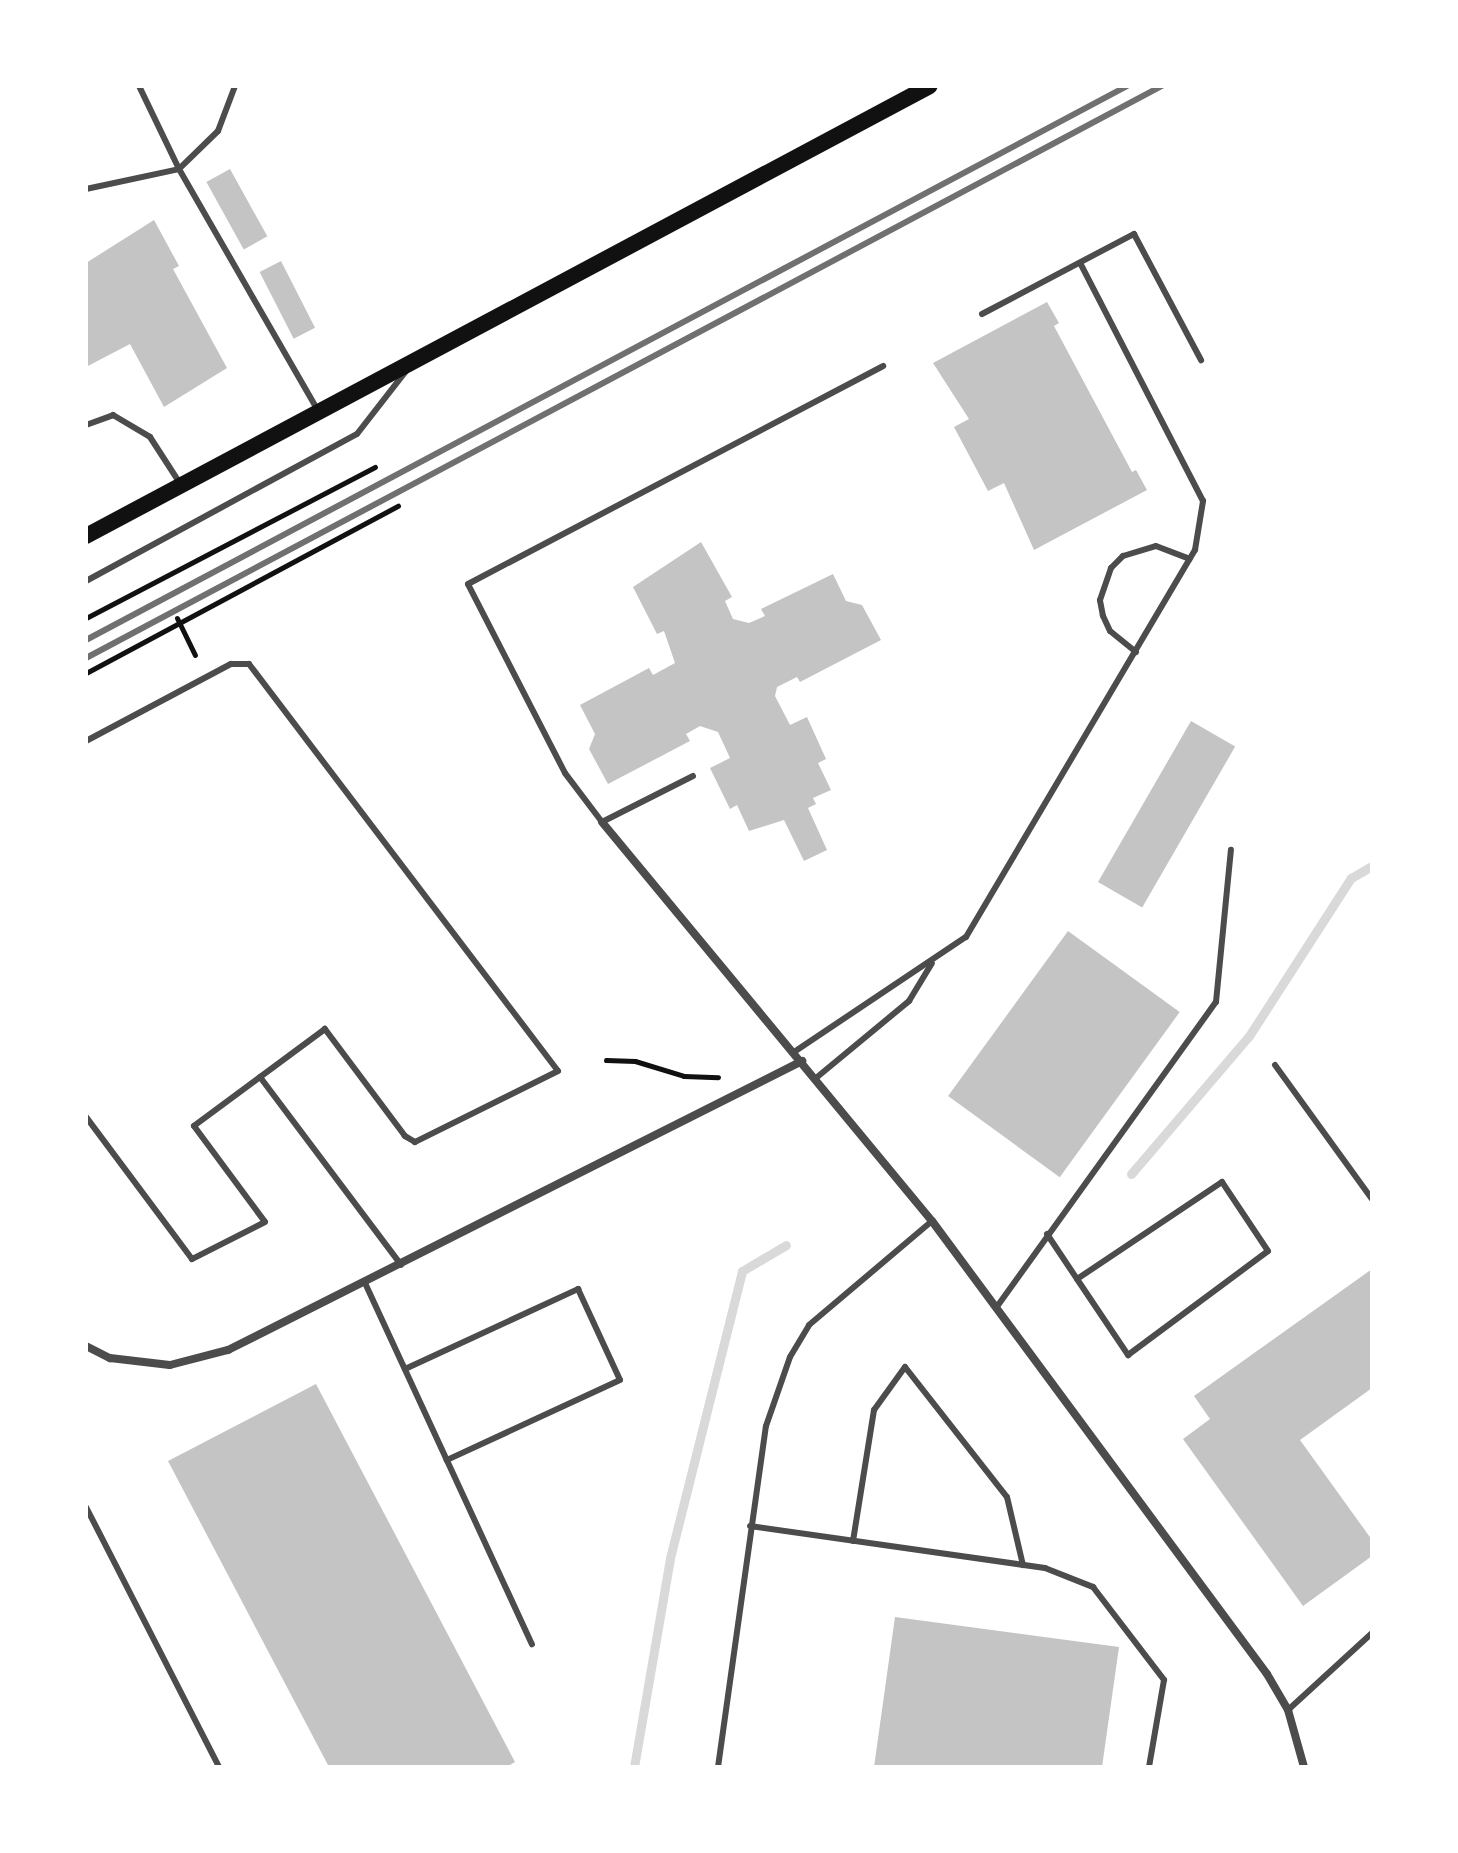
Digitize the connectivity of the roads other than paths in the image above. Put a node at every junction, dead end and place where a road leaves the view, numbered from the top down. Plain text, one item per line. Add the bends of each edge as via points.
1 (139, 86) edge
2 (235, 86) edge
3 (930, 86) edge
4 (179, 169) junction
5 (86, 189) edge
6 (1080, 263) junction
7 (982, 314) dead end
8 (413, 360) junction
9 (1201, 360) dead end
10 (883, 366) dead end
11 (318, 411) junction
12 (86, 425) edge
13 (181, 485) junction
14 (86, 536) edge
15 (1190, 559) junction
16 (86, 581) edge
17 (1136, 652) junction
18 (86, 741) edge
19 (693, 776) dead end
20 (602, 822) junction
21 (1231, 850) dead end
22 (932, 963) junction
23 (794, 1052) junction
24 (802, 1061) junction
25 (1275, 1065) dead end
26 (260, 1077) junction
27 (816, 1078) junction
28 (86, 1117) edge
29 (1372, 1199) edge
30 (932, 1221) junction
31 (1047, 1234) junction
32 (401, 1265) junction
33 (1077, 1279) junction
34 (365, 1283) junction
35 (996, 1308) junction
36 (86, 1346) edge
37 (405, 1369) junction
38 (447, 1460) junction
39 (86, 1507) edge
40 (750, 1526) junction
41 (853, 1541) junction
42 (1023, 1565) junction
43 (1372, 1633) edge
44 (532, 1644) dead end
45 (1288, 1710) junction
46 (219, 1767) edge
47 (718, 1767) edge
48 (1149, 1767) edge
49 (1304, 1767) edge

1 - 4 lane
2 - 4 lane via 218,131
3 - 8 main road
4 - 5 lane
4 - 11 lane
6 - 7 lane
6 - 9 lane via 1134,234
6 - 15 lane via 1203,501
8 - 11 main road
8 - 16 lane via 383,407 357,434
10 - 20 lane via 468,584 565,773
11 - 13 main road
12 - 13 lane via 113,415 150,437
13 - 14 main road
15 - 17 lane
15 - 17 lane via 1156,546 1123,556 1111,568 1103,584 1103,616 1110,631
17 - 22 lane via 982,916 966,937
18 - 26 lane via 231,664 249,664 558,1071 415,1142 405,1136 325,1029
19 - 20 lane
20 - 23 street
21 - 31 lane via 1216,1002
22 - 23 lane via 881,990
22 - 27 lane via 909,1001
23 - 24 street
24 - 27 street
24 - 32 street
25 - 29 lane
26 - 28 lane via 194,1126 265,1222 192,1259
26 - 32 lane
27 - 30 street
30 - 35 street
30 - 40 lane via 809,1325 790,1357 766,1426
31 - 33 lane
31 - 35 lane
32 - 34 street
33 - 33 lane via 1128,1355 1268,1251 1222,1182
34 - 36 street via 198,1362 143,1364
34 - 37 lane
35 - 45 street
37 - 38 lane
37 - 38 lane via 578,1289 620,1380
38 - 44 lane
39 - 46 lane
40 - 41 lane
40 - 47 lane
41 - 42 lane
41 - 42 lane via 874,1410 905,1367 1007,1497
42 - 48 lane via 1093,1587 1164,1680
43 - 45 lane
45 - 49 street

